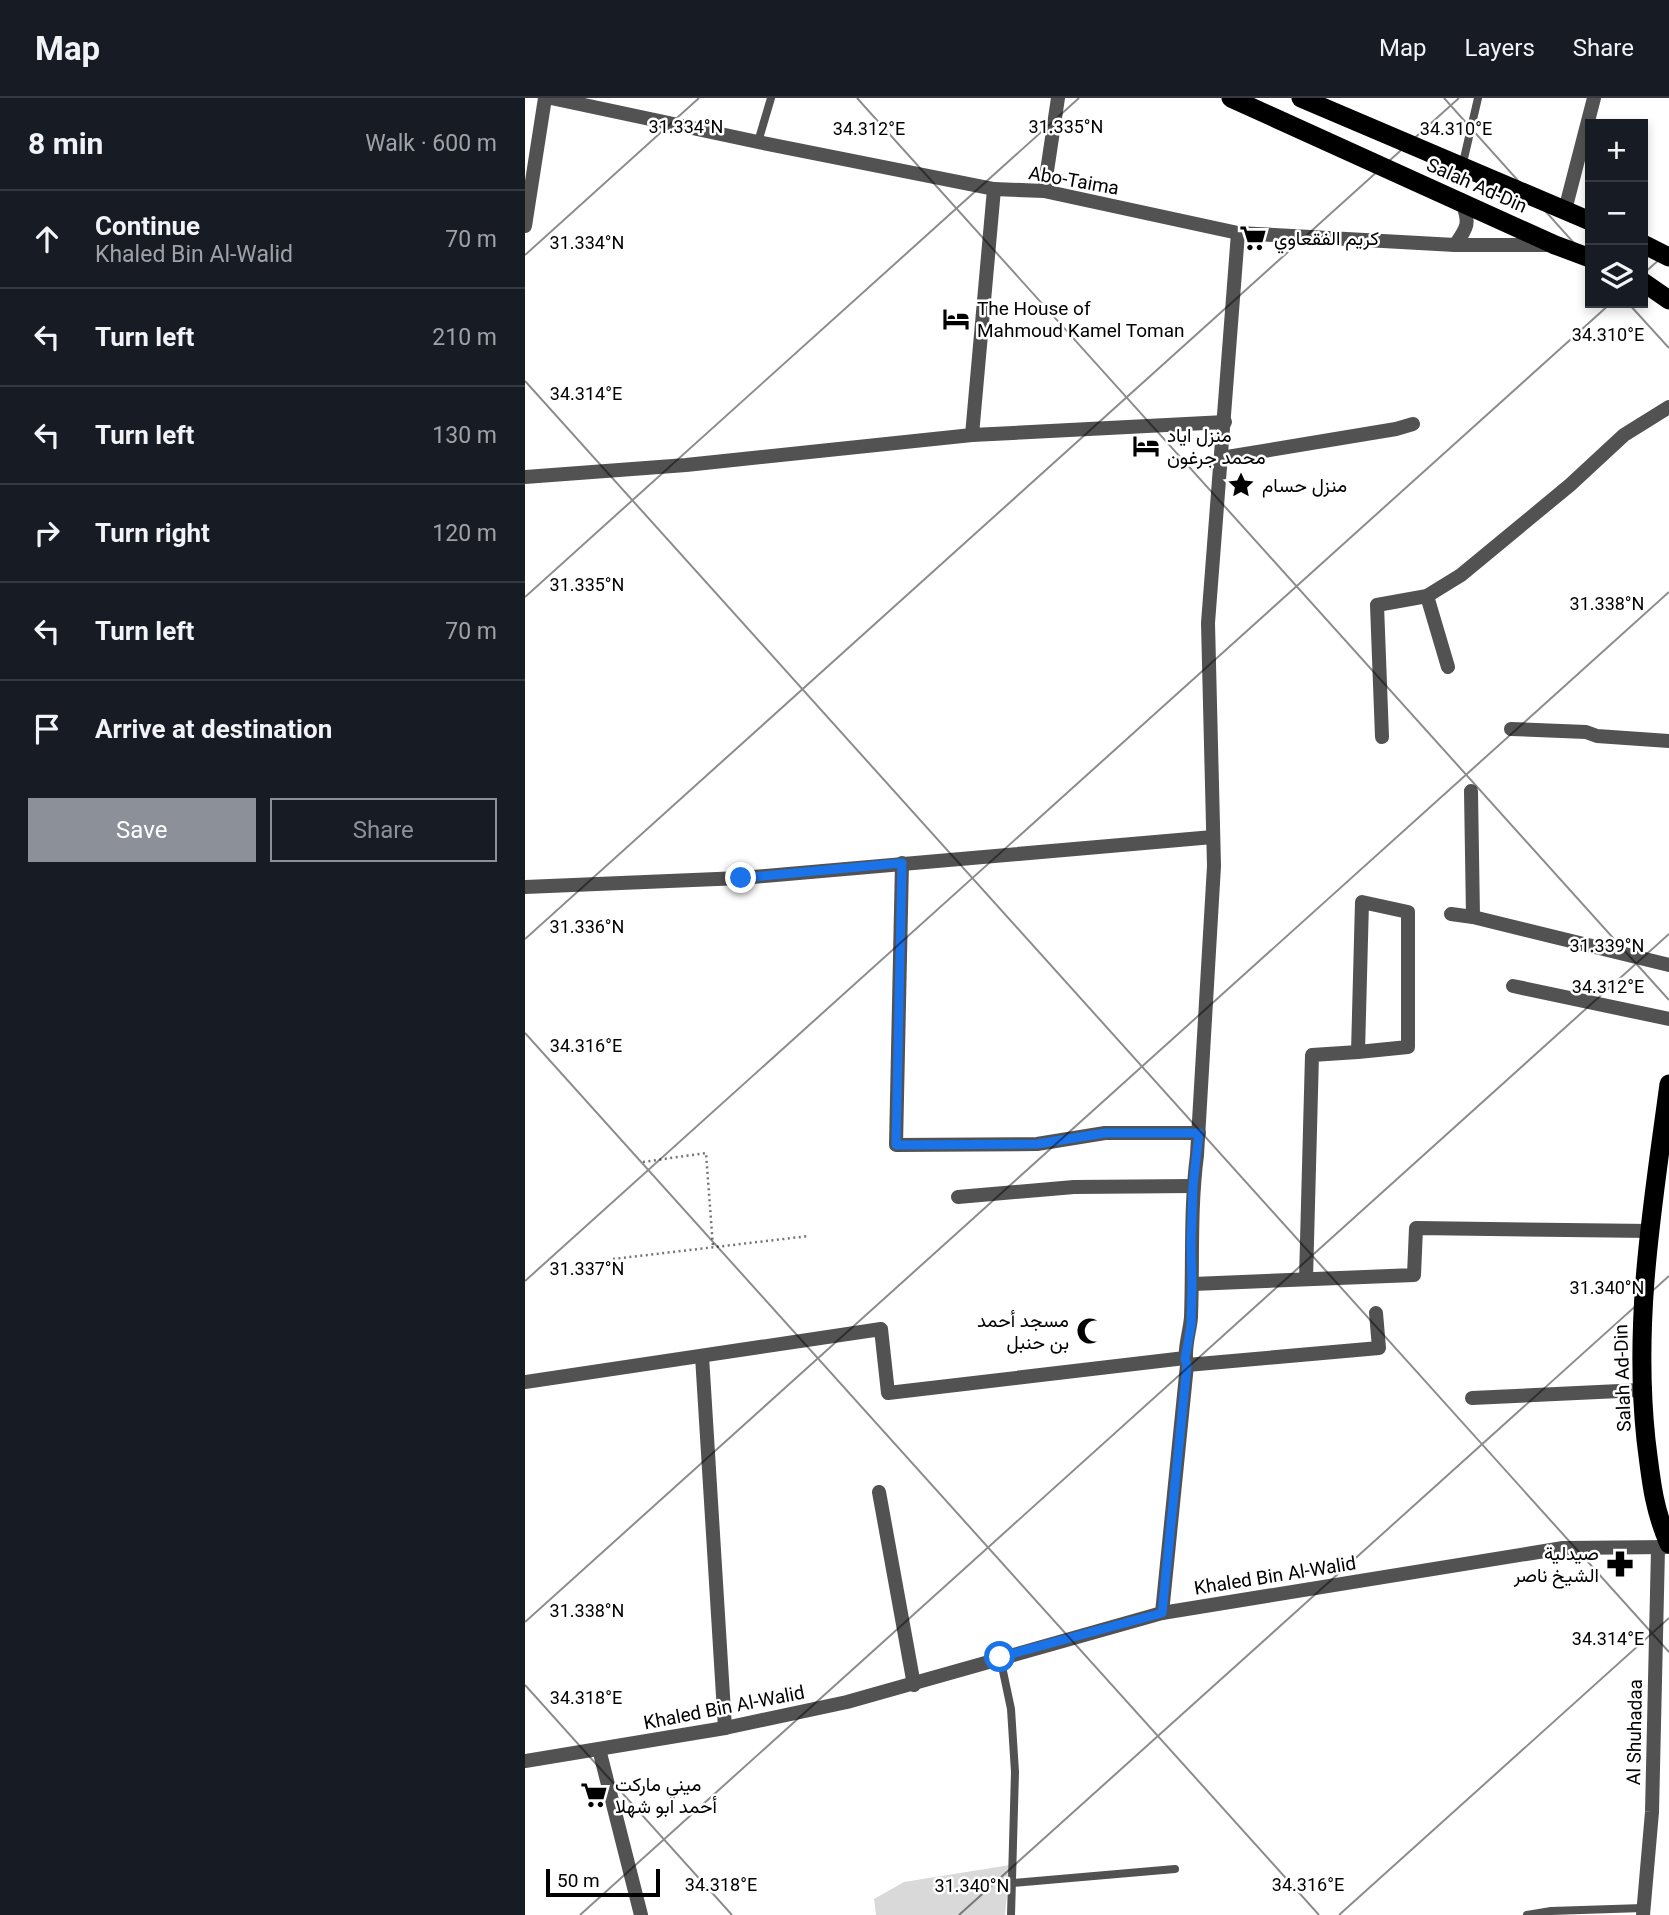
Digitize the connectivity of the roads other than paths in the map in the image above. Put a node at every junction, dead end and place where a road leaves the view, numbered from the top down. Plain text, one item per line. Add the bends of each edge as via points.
1 (548, 98) edge
2 (772, 98) edge
3 (1058, 98) edge
4 (1231, 98) edge
5 (1301, 98) edge
6 (1478, 98) edge
7 (1594, 98) edge
8 (758, 142) junction
9 (1462, 167) junction
10 (994, 189) junction
11 (1044, 191) junction
12 (1462, 202) junction
13 (1565, 210) junction
14 (1585, 219) edge
15 (525, 226) edge
16 (1238, 233) junction
17 (1455, 245) junction
18 (1555, 245) junction
19 (1645, 245) edge
20 (1585, 256) edge
21 (1669, 257) edge
22 (1648, 285) edge
23 (1669, 300) edge
24 (1669, 407) edge
25 (1224, 422) junction
26 (1413, 424) dead end
27 (972, 435) junction
28 (1221, 458) junction
29 (525, 477) edge
30 (1427, 596) junction
31 (1448, 667) dead end
32 (1511, 729) dead end
33 (1382, 737) dead end
34 (1669, 741) edge
35 (1471, 791) dead end
36 (1213, 836) junction
37 (902, 863) junction
38 (525, 887) edge
39 (1451, 914) dead end
40 (1473, 917) junction
41 (1669, 965) edge
42 (1513, 986) dead end
43 (1669, 1019) edge
44 (1358, 1052) junction
45 (1669, 1084) edge
46 (1199, 1133) junction
47 (1193, 1186) junction
48 (958, 1197) dead end
49 (1650, 1231) junction
50 (1306, 1279) junction
51 (1192, 1284) junction
52 (1376, 1313) dead end
53 (702, 1356) junction
54 (1186, 1362) junction
55 (525, 1382) edge
56 (1641, 1390) junction
57 (1472, 1398) dead end
58 (879, 1492) dead end
59 (1665, 1547) edge
60 (1162, 1613) junction
61 (1000, 1657) junction
62 (914, 1685) junction
63 (725, 1728) junction
64 (599, 1749) junction
65 (525, 1761) edge
66 (1175, 1869) dead end
67 (1013, 1883) junction
68 (1643, 1912) edge
69 (641, 1915) edge
70 (1011, 1915) edge
71 (1527, 1915) edge

1 - 8 street, Abo-Taima
1 - 15 street
2 - 8 lane
3 - 11 street
4 - 12 highway, Salah Ad-Din
5 - 9 highway, Salah Ad-Din
6 - 9 lane
7 - 13 street
8 - 10 street, Abo-Taima
9 - 13 highway, Salah Ad-Din
10 - 11 street, Abo-Taima
10 - 27 street
11 - 16 street, Abo-Taima
12 - 17 street via 1467,228
12 - 18 highway, Salah Ad-Din
13 - 14 highway, Salah Ad-Din
16 - 17 street, Abo-Taima
16 - 25 street
17 - 18 street, Abo-Taima
18 - 20 highway, Salah Ad-Din
19 - 21 highway
22 - 23 highway
24 - 30 street via 1624,435 1461,575
25 - 27 street
25 - 28 street
26 - 28 street
27 - 29 street
28 - 36 street via 1208,623
30 - 31 street
30 - 33 street via 1377,605
32 - 34 street
35 - 40 street
36 - 37 street
36 - 46 street
37 - 38 street via 741,878
37 - 46 street via 896,1145 1037,1144 1105,1133
39 - 40 street
40 - 41 street
42 - 43 street
44 - 44 street via 1408,1047 1408,912 1361,902
44 - 50 street via 1312,1055
45 - 49 highway, Salah Ad-Din
46 - 47 street
47 - 48 street via 1074,1187
47 - 51 street
49 - 50 street via 1416,1228 1414,1275
49 - 56 highway, Salah Ad-Din via 1640,1344
50 - 51 street
51 - 54 street
52 - 54 street via 1379,1348
53 - 54 street via 881,1329 888,1393
53 - 55 street
53 - 63 street
54 - 60 street
56 - 57 street
56 - 59 highway, Salah Ad-Din via 1653,1502
58 - 62 street
59 - 60 street, Khaled Bin Al-Walid via 1563,1548
59 - 68 street, Al Shuhadaa
60 - 61 street, Khaled Bin Al-Walid
61 - 62 street, Khaled Bin Al-Walid
61 - 67 lane via 1011,1709 1015,1772
62 - 63 street, Khaled Bin Al-Walid
63 - 64 street, Khaled Bin Al-Walid
64 - 65 street, Khaled Bin Al-Walid
64 - 69 street
66 - 67 lane
67 - 70 lane
68 - 71 lane

